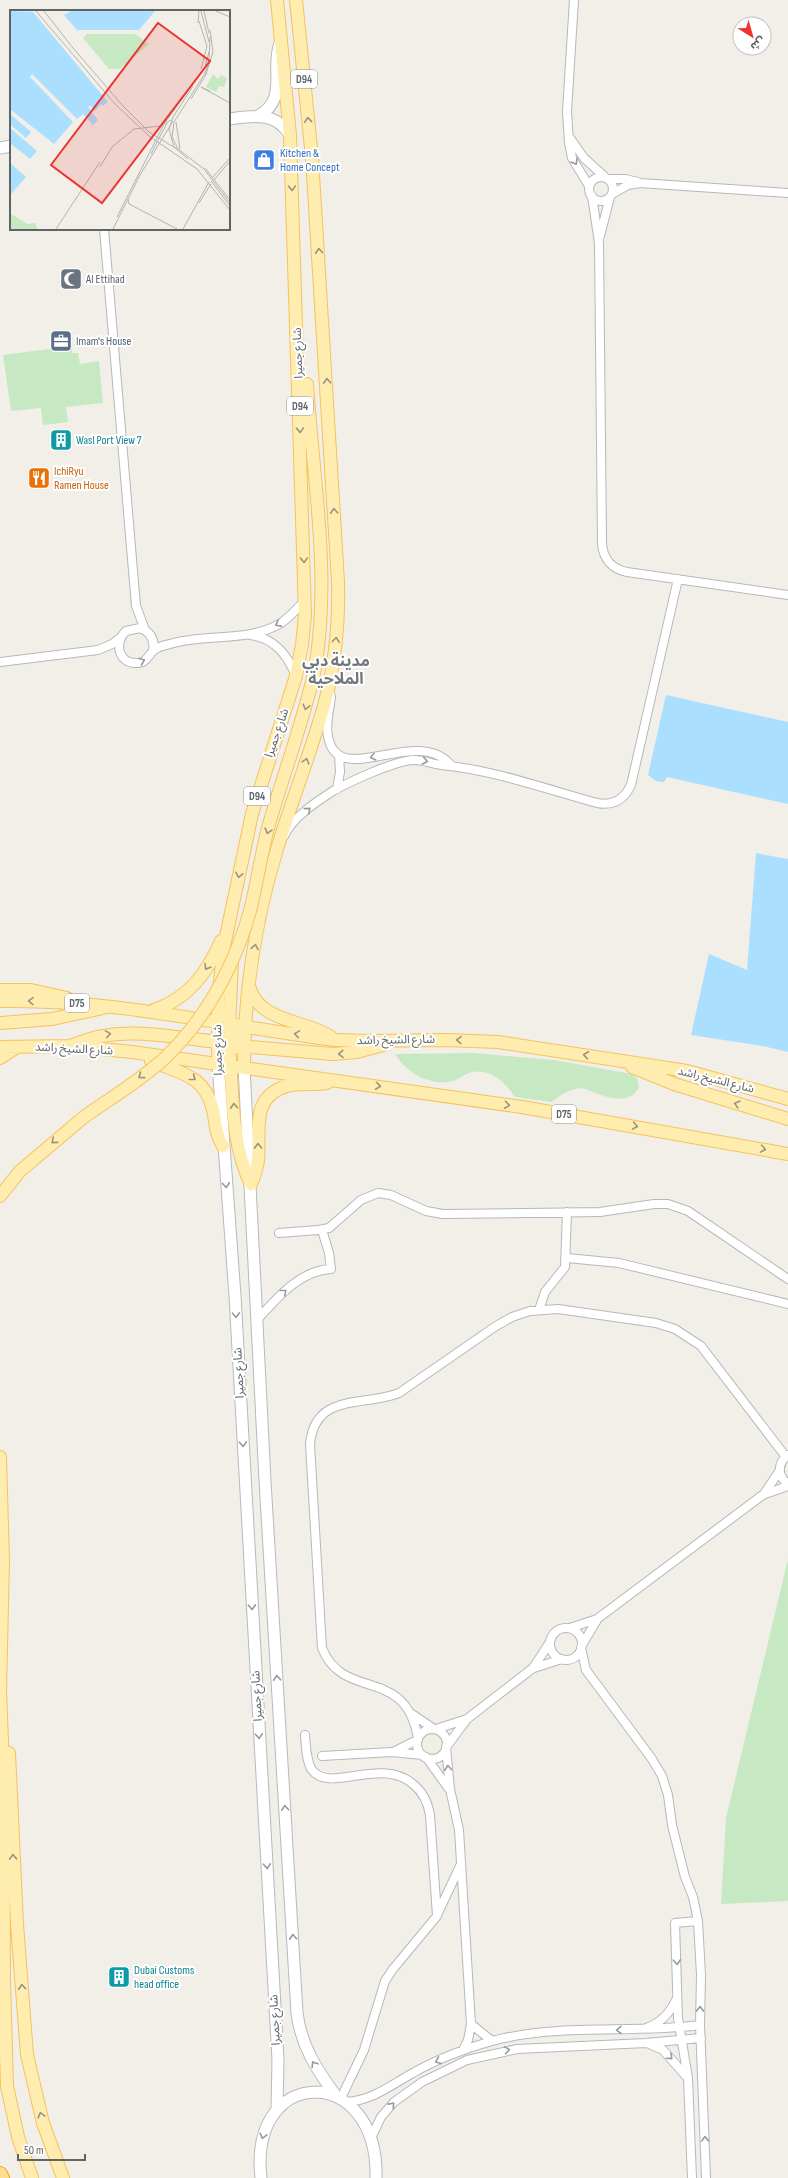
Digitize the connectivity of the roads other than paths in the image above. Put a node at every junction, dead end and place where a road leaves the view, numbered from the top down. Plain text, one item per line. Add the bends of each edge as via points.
1 (277, 0) edge
2 (296, 0) edge
3 (574, 0) edge
4 (281, 41) junction
5 (258, 116) junction
6 (230, 119) edge
7 (290, 135) junction
8 (569, 135) junction
9 (10, 146) edge
10 (0, 148) edge
11 (606, 178) junction
12 (640, 183) junction
13 (589, 186) junction
14 (788, 193) edge
15 (611, 195) junction
16 (592, 196) junction
17 (104, 230) edge
18 (599, 243) junction
19 (297, 340) junction
20 (678, 579) junction
21 (788, 595) edge
22 (305, 600) junction
23 (136, 606) junction
24 (130, 629) junction
25 (148, 633) junction
26 (243, 635) junction
27 (120, 638) junction
28 (179, 642) junction
29 (98, 650) junction
30 (153, 651) junction
31 (122, 656) junction
32 (0, 662) edge
33 (296, 676) junction
34 (329, 679) junction
35 (339, 755) junction
36 (450, 764) junction
37 (337, 789) junction
38 (276, 851) junction
39 (230, 920) junction
40 (249, 986) junction
41 (0, 990) edge
42 (0, 1002) edge
43 (79, 1003) junction
44 (110, 1005) junction
45 (153, 1011) junction
46 (223, 1022) junction
47 (0, 1023) edge
48 (244, 1025) junction
49 (336, 1040) junction
50 (392, 1041) junction
51 (230, 1044) junction
52 (71, 1046) junction
53 (0, 1047) edge
54 (17, 1047) junction
55 (132, 1052) junction
56 (0, 1058) edge
57 (611, 1059) junction
58 (218, 1063) junction
59 (231, 1065) junction
60 (244, 1067) junction
61 (340, 1080) junction
62 (788, 1098) edge
63 (788, 1119) edge
64 (223, 1146) junction
65 (788, 1154) edge
66 (251, 1184) junction
67 (0, 1196) edge
68 (567, 1212) junction
69 (322, 1230) junction
70 (279, 1232) dead end
71 (567, 1258) junction
72 (788, 1279) edge
73 (788, 1304) edge
74 (539, 1310) junction
75 (257, 1320) junction
76 (787, 1456) edge
77 (0, 1457) edge
78 (780, 1470) junction
79 (788, 1485) edge
80 (764, 1494) junction
81 (597, 1619) junction
82 (570, 1628) junction
83 (550, 1642) junction
84 (581, 1646) junction
85 (564, 1660) junction
86 (533, 1668) junction
87 (586, 1670) junction
88 (411, 1713) junction
89 (467, 1719) junction
90 (2, 1722) junction
91 (435, 1729) junction
92 (305, 1735) dead end
93 (418, 1740) junction
94 (446, 1746) junction
95 (392, 1752) junction
96 (322, 1756) dead end
97 (424, 1756) junction
98 (450, 1790) junction
99 (462, 1861) junction
100 (437, 1916) junction
101 (698, 1921) junction
102 (678, 1997) junction
103 (471, 2024) junction
104 (700, 2024) junction
105 (680, 2027) junction
106 (642, 2030) junction
107 (701, 2038) junction
108 (682, 2039) junction
109 (492, 2041) junction
110 (646, 2043) junction
111 (0, 2046) edge
112 (463, 2050) junction
113 (688, 2078) junction
114 (7, 2086) junction
115 (341, 2098) junction
116 (277, 2109) junction
117 (371, 2138) junction
118 (0, 2170) edge
119 (0, 2174) edge
120 (2, 2178) edge
121 (32, 2178) edge
122 (64, 2178) edge
123 (261, 2178) edge
124 (376, 2178) edge
125 (692, 2178) edge
126 (706, 2178) edge

1 - 4 main road, شارع جميرا / D94
34 -> 2 main road, شارع جميرا / D94 via 338,621 338,582 313,174
3 - 8 street via 567,111
4 - 5 street via 276,60 276,98 269,109
4 - 7 main road, شارع جميرا / D94
5 - 6 street
5 - 7 street via 278,122
7 -> 19 main road, شارع جميرا / D94
8 - 11 street via 584,158
8 -> 13 street via 572,158
9 - 10 street
11 - 12 street
11 - 13 street via 593,180
11 - 15 street via 613,186
12 - 14 street
12 - 15 street via 628,185
13 - 16 street
15 - 16 street via 599,200
15 - 18 street
16 - 18 street
17 - 23 street
18 - 20 street via 603,550 609,563 620,570
19 -> 22 main road, شارع جميرا / D94
19 -> 67 main road, bridge via 306,377 322,570 321,629 306,708 264,842 250,910 234,959 199,1019 164,1059 56,1139 20,1171
20 - 21 street
20 - 36 street via 631,785 623,797 611,804 597,804 500,775
22 -> 26 street via 281,623
22 - 33 main road, شارع جميرا / D94 via 302,644
23 - 24 street
23 - 25 street
24 - 25 street
24 - 27 street
25 - 28 street via 162,640
25 - 30 street via 153,641
26 - 28 street
26 - 33 street via 265,638 275,644 288,660
27 - 29 street
27 - 31 street via 118,647
28 - 30 street
29 - 31 street
29 - 32 street
31 -> 30 street via 130,662 140,663
33 -> 39 main road, شارع جميرا / D94 via 256,800
34 - 35 street via 331,695 327,735 332,748
38 -> 34 main road, شارع جميرا / D94 via 320,719
36 -> 35 street via 437,755 416,750 358,760
35 - 37 street
37 -> 36 street via 408,760
38 -> 37 street via 286,832 303,814
40 -> 38 main road, شارع جميرا / D94 via 259,924
39 -> 45 main road via 218,949 194,986 175,1001
39 - 46 main road via 232,947
40 - 48 main road, شارع جميرا / D94
40 - 49 main road via 258,1004 270,1014 316,1028
41 - 43 main road via 41,991
43 -> 42 main road, شارع الشيخ راشد / D75
43 - 44 main road, شارع الشيخ راشد / D75
44 - 45 main road, شارع الشيخ راشد / D75
44 - 47 main road via 52,1019
45 - 46 main road, شارع الشيخ راشد / D75
46 - 48 main road, شارع الشيخ راشد / D75
46 - 51 main road
49 -> 48 main road, شارع الشيخ راشد / D75
48 - 51 main road, شارع جميرا / D94
49 - 50 main road, شارع الشيخ راشد / D75
50 -> 51 main road via 369,1050 345,1054
57 -> 50 main road, شارع الشيخ راشد / D75 via 498,1042
52 -> 51 main road via 101,1035 123,1032
51 - 58 main road
51 - 59 main road
51 - 60 main road, شارع جميرا / D94
52 - 54 main road, شارع الشيخ راشد / D75
52 - 55 main road, شارع الشيخ راشد / D75
53 - 54 main road, شارع الشيخ راشد / D75
54 - 56 main road
55 - 58 main road, شارع الشيخ راشد / D75
55 -> 64 main road via 183,1071 199,1083 211,1102 216,1133
57 - 62 main road, شارع الشيخ راشد / D75 via 687,1071
63 -> 57 main road via 674,1084
58 - 59 main road, شارع الشيخ راشد / D75
58 - 64 street, شارع جميرا
59 - 60 main road, شارع الشيخ راشد / D75
66 -> 59 main road via 241,1163 236,1140
60 - 61 main road, شارع الشيخ راشد / D75
60 - 66 street, شارع جميرا / D94
61 -> 65 main road, شارع الشيخ راشد / D75 via 623,1124
66 -> 61 main road via 258,1160 258,1116 267,1099 287,1086
64 -> 116 street, شارع جميرا via 235,1296 278,2066
66 - 75 street, شارع جميرا / D94
68 - 69 street via 443,1214 426,1211 391,1195 378,1193 361,1200 336,1224
68 - 71 street
68 - 72 street via 616,1210 662,1203 675,1205 688,1211
69 - 70 street
75 -> 69 street via 283,1293 305,1277 323,1269 331,1269
71 - 73 street via 619,1263
71 - 74 street via 563,1271 545,1292
74 - 76 street via 558,1309 656,1323 684,1334 708,1353
74 - 88 street via 504,1321 399,1393 333,1407 323,1414 312,1431 310,1450 322,1648 338,1671 388,1690 401,1700
115 -> 75 street, شارع جميرا / D94 via 308,2054 300,2034 297,2013
76 - 78 street via 781,1463
77 - 90 main road via 3,1562 0,1676
78 - 79 street
78 - 80 street
79 - 80 street
80 - 81 street
81 - 82 street
81 - 84 street
82 - 83 street via 562,1628 555,1632
82 - 84 street via 579,1634
83 - 85 street via 553,1653
83 - 86 street
84 - 85 street via 576,1656
84 - 87 street
85 - 86 street
85 - 87 street
86 - 89 street
87 - 101 street via 662,1776 685,1878 693,1897
88 - 91 street
88 - 93 street
89 - 91 street
89 - 94 street
90 - 114 main road
122 -> 90 main road via 43,2123 27,2055 15,1897 11,1769
91 - 93 street via 426,1730
91 - 94 street via 444,1735
92 - 100 street via 308,1761 312,1770 319,1776 333,1779 376,1772 390,1773 409,1780 420,1790 427,1802 430,1815
93 - 95 street
93 - 97 street via 418,1748
94 - 97 street via 437,1758
98 -> 94 street
95 - 96 street
95 - 97 street
97 - 98 street
98 - 99 street via 457,1816
99 - 100 street
99 - 103 street
100 - 115 street via 385,1981 364,2050
101 -> 102 street via 675,1923
104 -> 101 street
102 - 105 street
102 - 106 street via 667,2015
103 - 109 street
103 - 112 street
104 - 105 street
104 - 107 street
105 - 106 street
105 - 108 street
106 -> 109 street via 541,2033
107 - 108 street
126 -> 107 street
108 - 110 street
108 - 113 street
109 - 112 street
110 -> 113 street via 663,2050
117 -> 110 street via 381,2117 394,2102 422,2082 467,2060 517,2049
111 - 114 main road
112 -> 115 street via 413,2073 370,2098
113 - 125 street
114 - 121 main road via 18,2137
115 - 116 street via 322,2092 304,2093 290,2098
115 - 117 street, شارع جميرا via 361,2115
116 -> 123 street via 267,2123 261,2140
117 - 124 street, شارع جميرا via 376,2158
118 - 120 main road
119 - 120 highway

